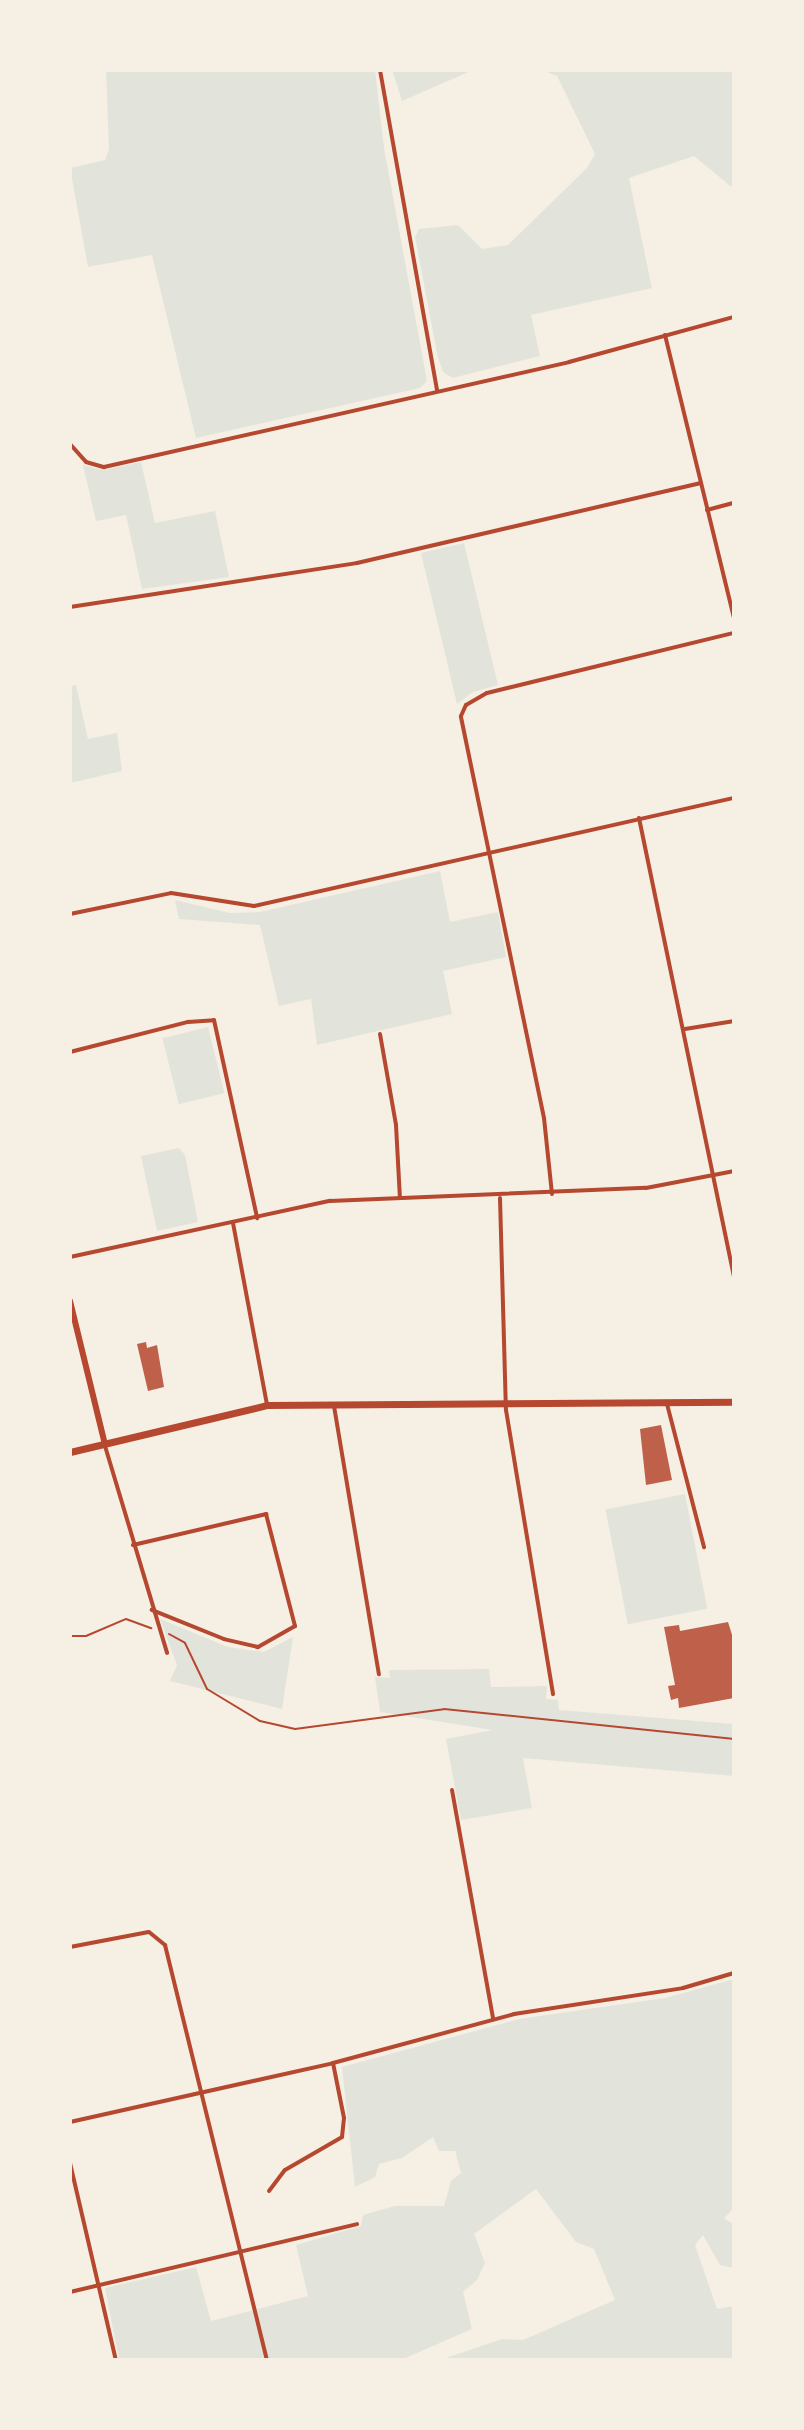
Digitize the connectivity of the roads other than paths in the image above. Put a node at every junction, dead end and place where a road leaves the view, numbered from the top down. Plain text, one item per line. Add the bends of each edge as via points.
1 (380, 70) edge
2 (734, 317) edge
3 (665, 335) junction
4 (437, 391) junction
5 (70, 444) edge
6 (700, 483) junction
7 (734, 503) edge
8 (707, 510) junction
9 (70, 607) edge
10 (734, 617) edge
11 (734, 633) edge
12 (734, 798) edge
13 (639, 818) junction
14 (491, 852) junction
15 (70, 914) edge
16 (734, 1021) edge
17 (685, 1029) junction
18 (380, 1034) dead end
19 (70, 1052) edge
20 (734, 1171) edge
21 (714, 1175) junction
22 (552, 1194) junction
23 (400, 1198) junction
24 (500, 1198) junction
25 (257, 1218) junction
26 (233, 1223) junction
27 (70, 1257) edge
28 (734, 1278) edge
29 (70, 1301) edge
30 (505, 1401) junction
31 (666, 1402) junction
32 (734, 1402) edge
33 (334, 1403) junction
34 (267, 1405) junction
35 (105, 1446) junction
36 (70, 1452) edge
37 (133, 1545) junction
38 (704, 1547) dead end
39 (152, 1610) junction
40 (167, 1653) dead end
41 (379, 1674) dead end
42 (553, 1694) dead end
43 (452, 1790) dead end
44 (70, 1947) edge
45 (734, 1973) edge
46 (493, 2019) junction
47 (333, 2063) junction
48 (203, 2092) junction
49 (70, 2122) edge
50 (70, 2163) edge
51 (269, 2191) dead end
52 (357, 2224) dead end
53 (242, 2255) junction
54 (98, 2285) junction
55 (70, 2292) edge
56 (116, 2360) edge
57 (267, 2360) edge

1 - 4 street
2 - 3 street
3 - 4 street
3 - 6 street
4 - 5 street via 104,467 86,462
6 - 8 street
6 - 9 street via 357,563
7 - 8 street
8 - 10 street
11 - 14 street via 474,698 461,716
12 - 13 street
13 - 14 street
13 - 17 street
14 - 15 street via 254,906 171,893
14 - 22 street via 544,1118
16 - 17 street
17 - 21 street
18 - 23 street via 396,1125
19 - 25 street via 214,1020
20 - 21 street
21 - 22 street via 646,1188
21 - 28 street
22 - 24 street
23 - 24 street
23 - 25 street via 330,1201
24 - 30 street
25 - 26 street
26 - 27 street
26 - 34 street
29 - 35 street
30 - 31 main road
30 - 33 main road
30 - 42 street
31 - 32 main road
31 - 38 street
33 - 34 main road
33 - 41 street
34 - 35 main road
35 - 36 main road
35 - 37 street
37 - 39 street
37 - 39 street via 266,1514 295,1626 258,1647
39 - 40 street
43 - 46 street
44 - 48 street via 154,1932 165,1945
45 - 46 street via 683,1988
46 - 47 street
47 - 48 street
47 - 51 street via 344,2118 342,2137 285,2170
48 - 49 street
48 - 53 street
50 - 54 street
52 - 53 street
53 - 54 street
53 - 57 street
54 - 55 street
54 - 56 street

